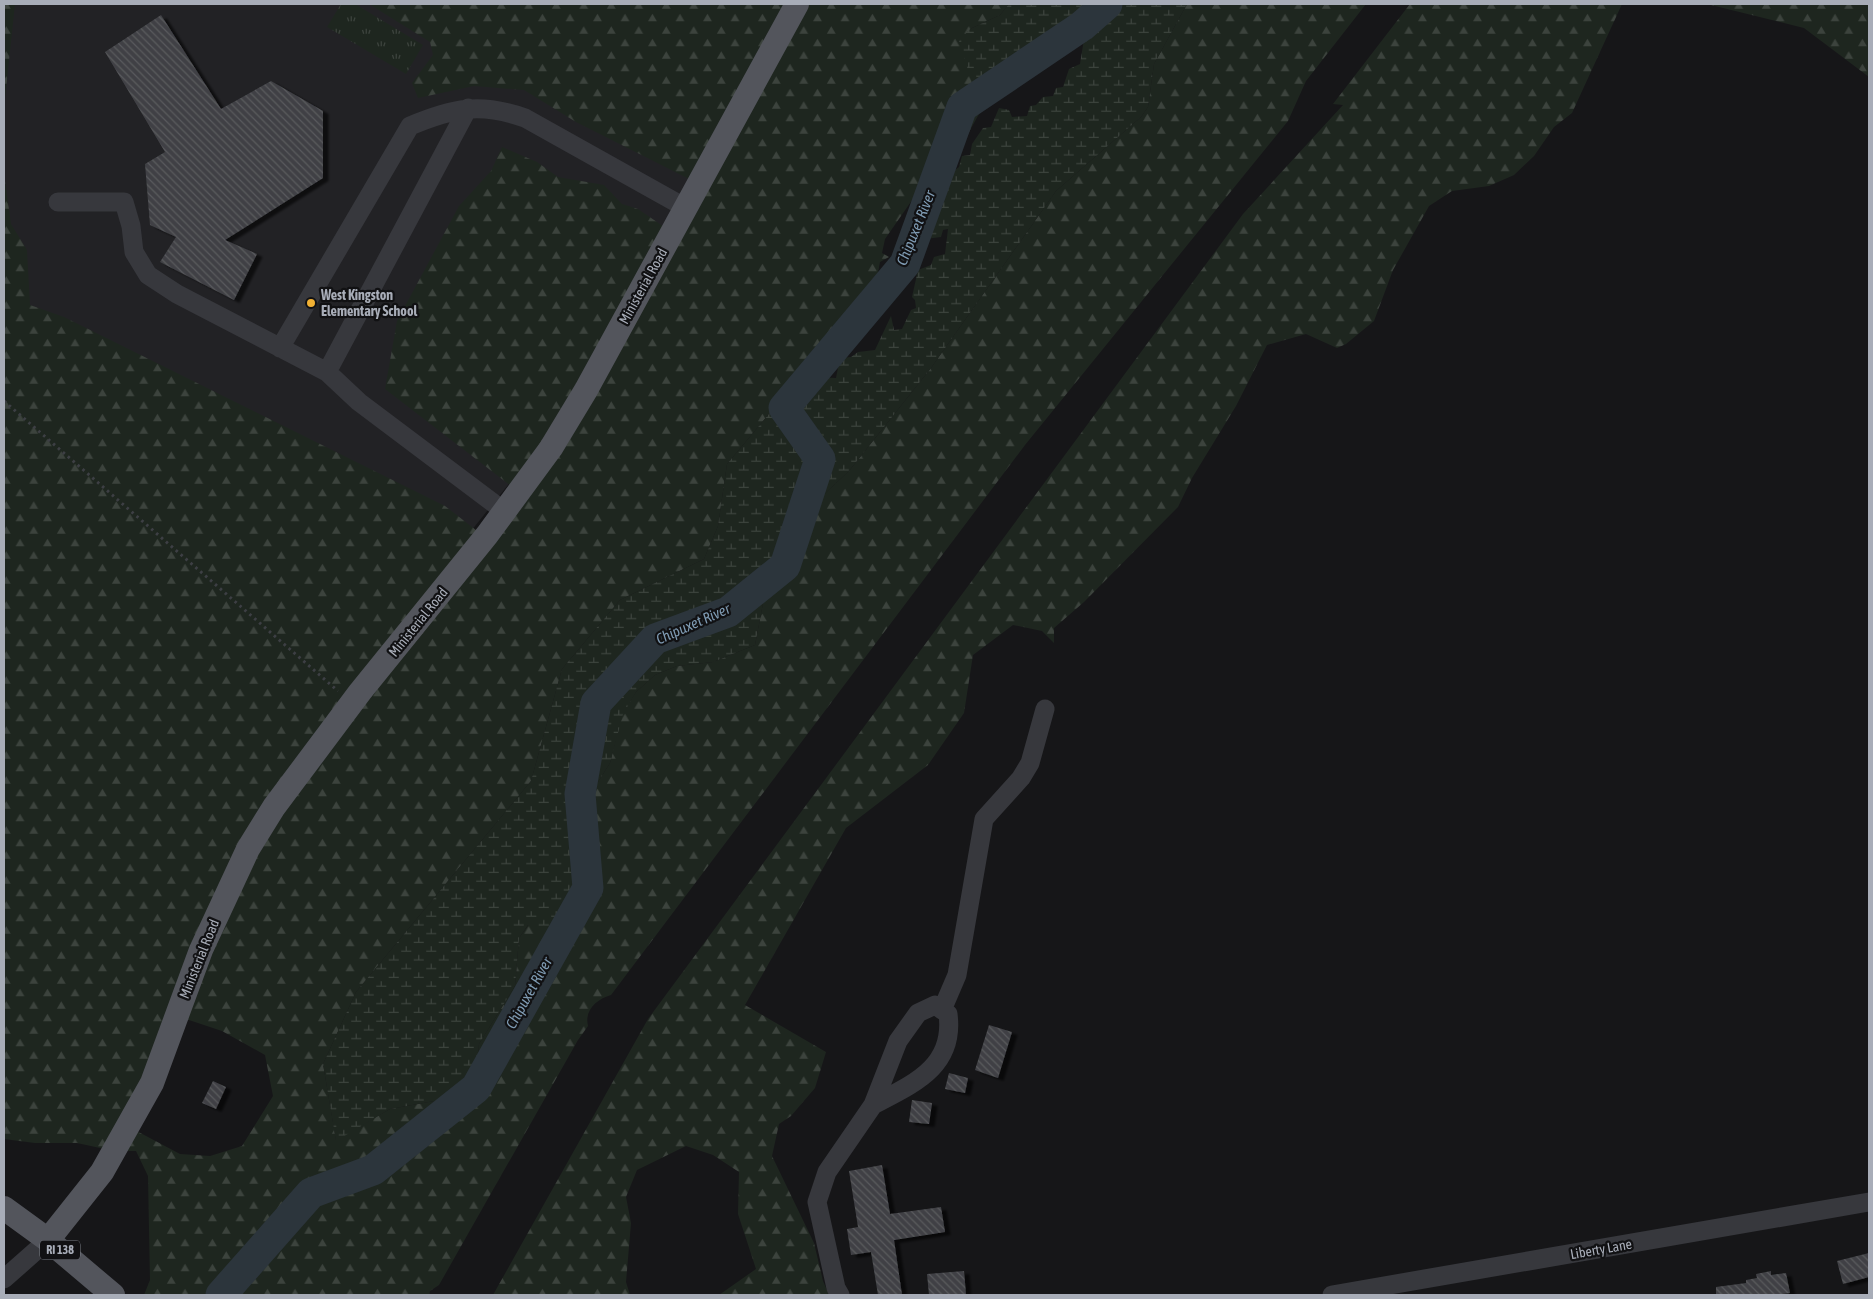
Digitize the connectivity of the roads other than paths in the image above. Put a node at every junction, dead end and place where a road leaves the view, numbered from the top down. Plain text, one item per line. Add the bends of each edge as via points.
1 (797, 4) edge
2 (468, 108) junction
3 (58, 202) dead end
4 (686, 208) junction
5 (280, 348) junction
6 (327, 372) junction
7 (504, 511) junction
8 (1046, 709) dead end
9 (942, 1010) junction
10 (874, 1105) junction
11 (1869, 1202) edge
12 (4, 1208) edge
13 (48, 1240) junction
14 (4, 1279) edge
15 (113, 1295) edge
16 (840, 1295) edge
17 (1341, 1295) edge

1 - 4 main road, Ministerial Road
2 - 4 street via 507,112 526,118
2 - 5 street via 445,112 410,126
2 - 6 street
3 - 5 street via 124,202 134,252 148,275 186,299
4 - 7 main road, Ministerial Road via 586,390 550,448
5 - 6 street
6 - 7 street via 360,402
7 - 13 main road, Ministerial Road via 352,702 274,807 248,849 201,950 152,1084 102,1172
8 - 9 street via 1030,763 1021,778 984,819 956,975
9 - 10 street via 935,1005 918,1013 898,1041
9 - 10 street via 948,1014 950,1032 942,1055 921,1080
10 - 16 street via 827,1172 817,1202
11 - 17 street, Liberty Lane
12 - 13 main road, RI 138
13 - 14 street
13 - 15 main road, RI 138

